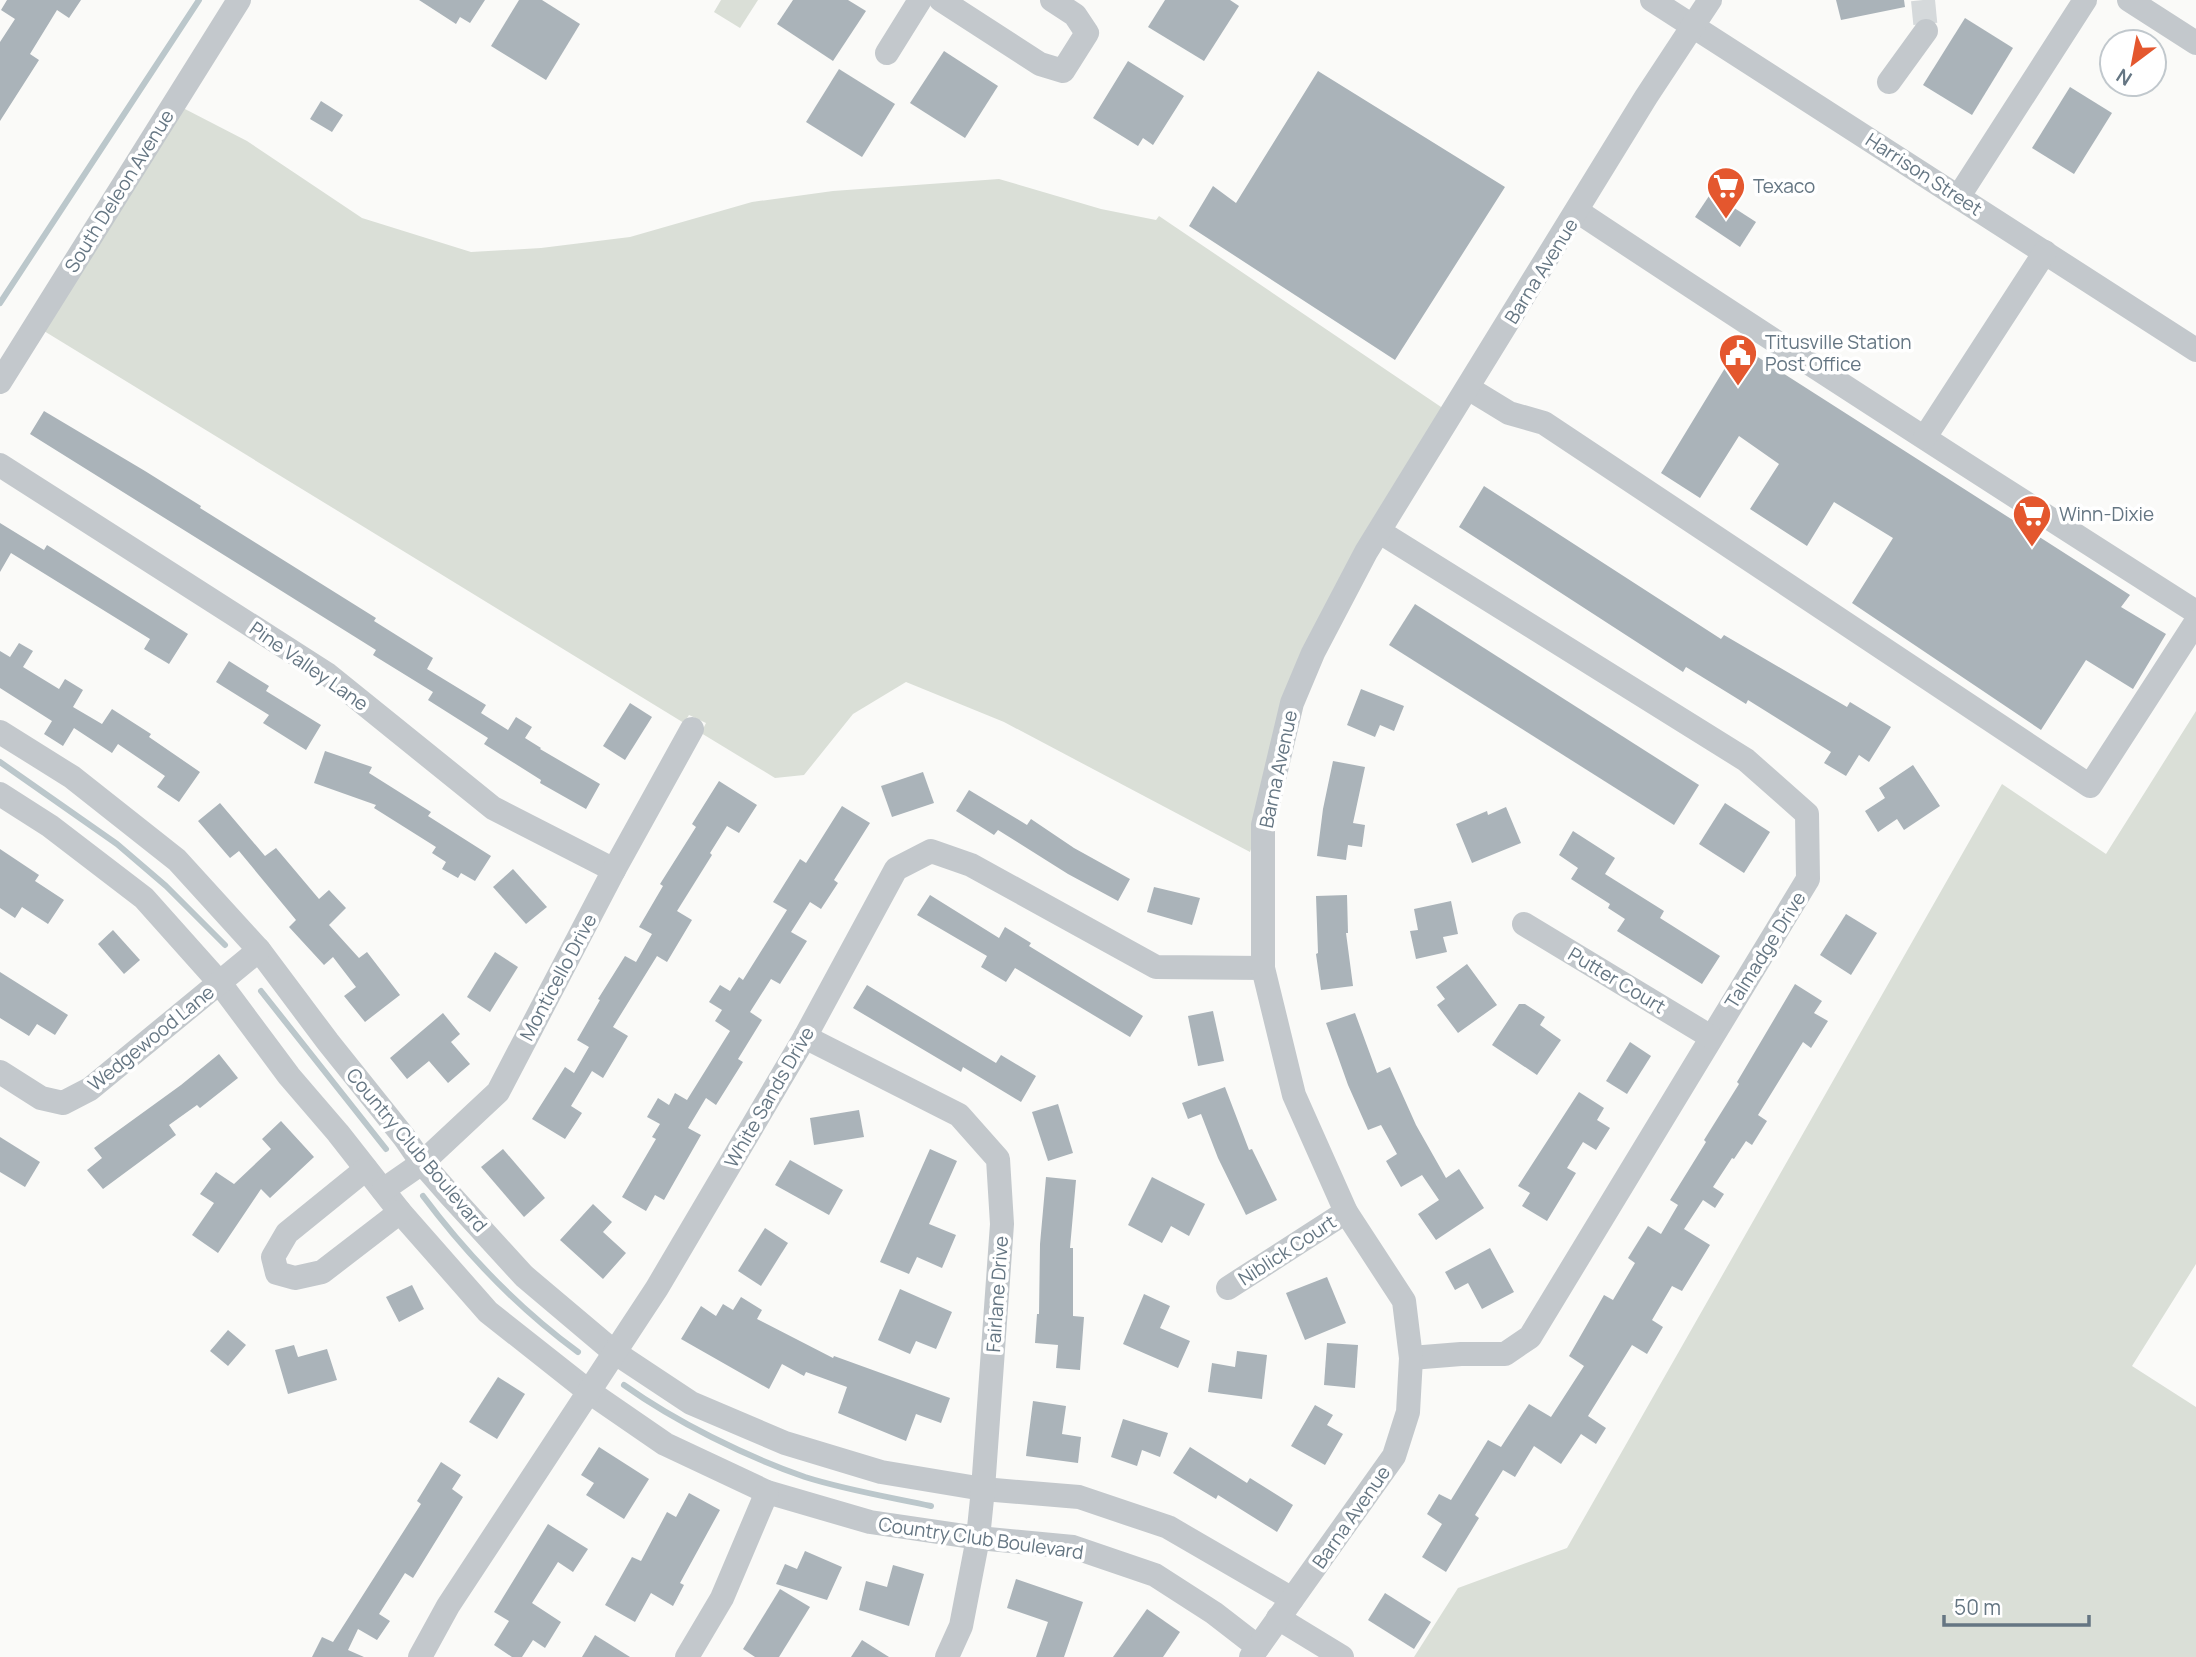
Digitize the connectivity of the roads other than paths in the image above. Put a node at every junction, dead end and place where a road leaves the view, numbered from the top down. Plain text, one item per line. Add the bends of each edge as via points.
1 (239, 0) edge
2 (920, 0) edge
3 (941, 0) edge
4 (1052, 0) edge
5 (1652, 0) edge
6 (1710, 0) edge
7 (2085, 0) edge
8 (2129, 0) edge
9 (1694, 26) junction
10 (1926, 31) tunnel mouth
11 (2196, 43) edge
12 (887, 53) dead end
13 (1889, 82) dead end
14 (1959, 196) junction
15 (1577, 211) junction
16 (2045, 252) junction
17 (2196, 350) edge
18 (0, 382) edge
19 (1468, 388) junction
20 (1925, 437) junction
21 (0, 465) edge
22 (1380, 533) junction
23 (2196, 612) edge
24 (2196, 622) edge
25 (692, 729) dead end
26 (0, 732) edge
27 (0, 794) edge
28 (614, 870) junction
29 (1524, 924) dead end
30 (259, 950) junction
31 (1263, 968) junction
32 (219, 982) junction
33 (804, 1037) junction
34 (1711, 1037) junction
35 (0, 1072) edge
36 (422, 1163) junction
37 (366, 1169) junction
38 (383, 1190) junction
39 (400, 1212) junction
40 (1346, 1212) junction
41 (1228, 1288) dead end
42 (614, 1352) junction
43 (1411, 1358) junction
44 (588, 1391) junction
45 (983, 1489) junction
46 (767, 1492) junction
47 (978, 1538) junction
48 (1285, 1609) junction
49 (1254, 1652) edge
50 (420, 1657) edge
51 (687, 1657) edge
52 (947, 1657) edge
53 (1342, 1657) edge

1 - 18 street, South Deleon Avenue
2 - 12 street
3 - 4 street via 1040,64 1063,71 1087,33 1075,15
5 - 9 street, Harrison Street
6 - 9 street, Barna Avenue
7 - 14 street
8 - 11 street
9 - 14 street, Harrison Street
9 - 15 street, Barna Avenue
10 - 13 street
14 - 16 street, Harrison Street
15 - 19 street, Barna Avenue
15 - 20 street
16 - 17 street, Harrison Street
16 - 20 street
19 - 22 street, Barna Avenue
19 - 24 street via 1509,414 1544,423 2090,786
20 - 23 street
21 - 28 street, Pine Valley Lane via 327,674 493,808
22 - 31 street, Barna Avenue via 1313,653 1292,703 1263,825
22 - 34 street, Talmadge Drive via 1745,760 1807,814 1808,879
25 - 28 street, Monticello Drive
26 - 30 street, Country Club Boulevard via 72,777 177,860
27 - 32 street, Country Club Boulevard via 51,826 144,898
28 - 36 street, Monticello Drive via 498,1092
29 - 34 street, Putter Court
30 - 32 street, Wedgewood Lane
30 - 36 street, Country Club Boulevard
31 - 33 street, White Sands Drive via 1156,967 971,865 931,851 896,869
31 - 40 street, Barna Avenue via 1294,1095
32 - 35 street, Wedgewood Lane via 90,1089 63,1103 41,1098
32 - 37 street, Country Club Boulevard
33 - 42 street, White Sands Drive via 657,1288
33 - 45 street, Fairlane Drive via 959,1115 998,1159 1002,1224
34 - 43 street, Talmadge Drive via 1530,1337 1505,1354
36 - 38 street, Monticello Drive
36 - 42 street, Country Club Boulevard via 524,1276
37 - 38 street, Country Club Boulevard
37 - 39 street via 288,1233 273,1257 276,1273 295,1278 322,1272
38 - 39 street, Country Club Boulevard
39 - 44 street, Country Club Boulevard via 488,1312
40 - 41 street, Niblick Court
40 - 43 street, Barna Avenue via 1404,1301
42 - 44 street, White Sands Drive
42 - 45 street, Country Club Boulevard via 691,1403 785,1443 881,1472
43 - 48 street, Barna Avenue via 1408,1412 1394,1456
44 - 46 street, Country Club Boulevard via 666,1444
44 - 50 street, White Sands Drive via 448,1606
45 - 47 street, Fairlane Drive
45 - 48 street, Country Club Boulevard via 1079,1497 1168,1527
46 - 47 street, Country Club Boulevard via 870,1522
46 - 51 street via 722,1598
47 - 49 street, Country Club Boulevard via 1073,1547 1154,1575 1214,1613
47 - 52 street, Fairlane Drive via 961,1626
48 - 49 street, Barna Avenue
48 - 53 street, Country Club Boulevard

